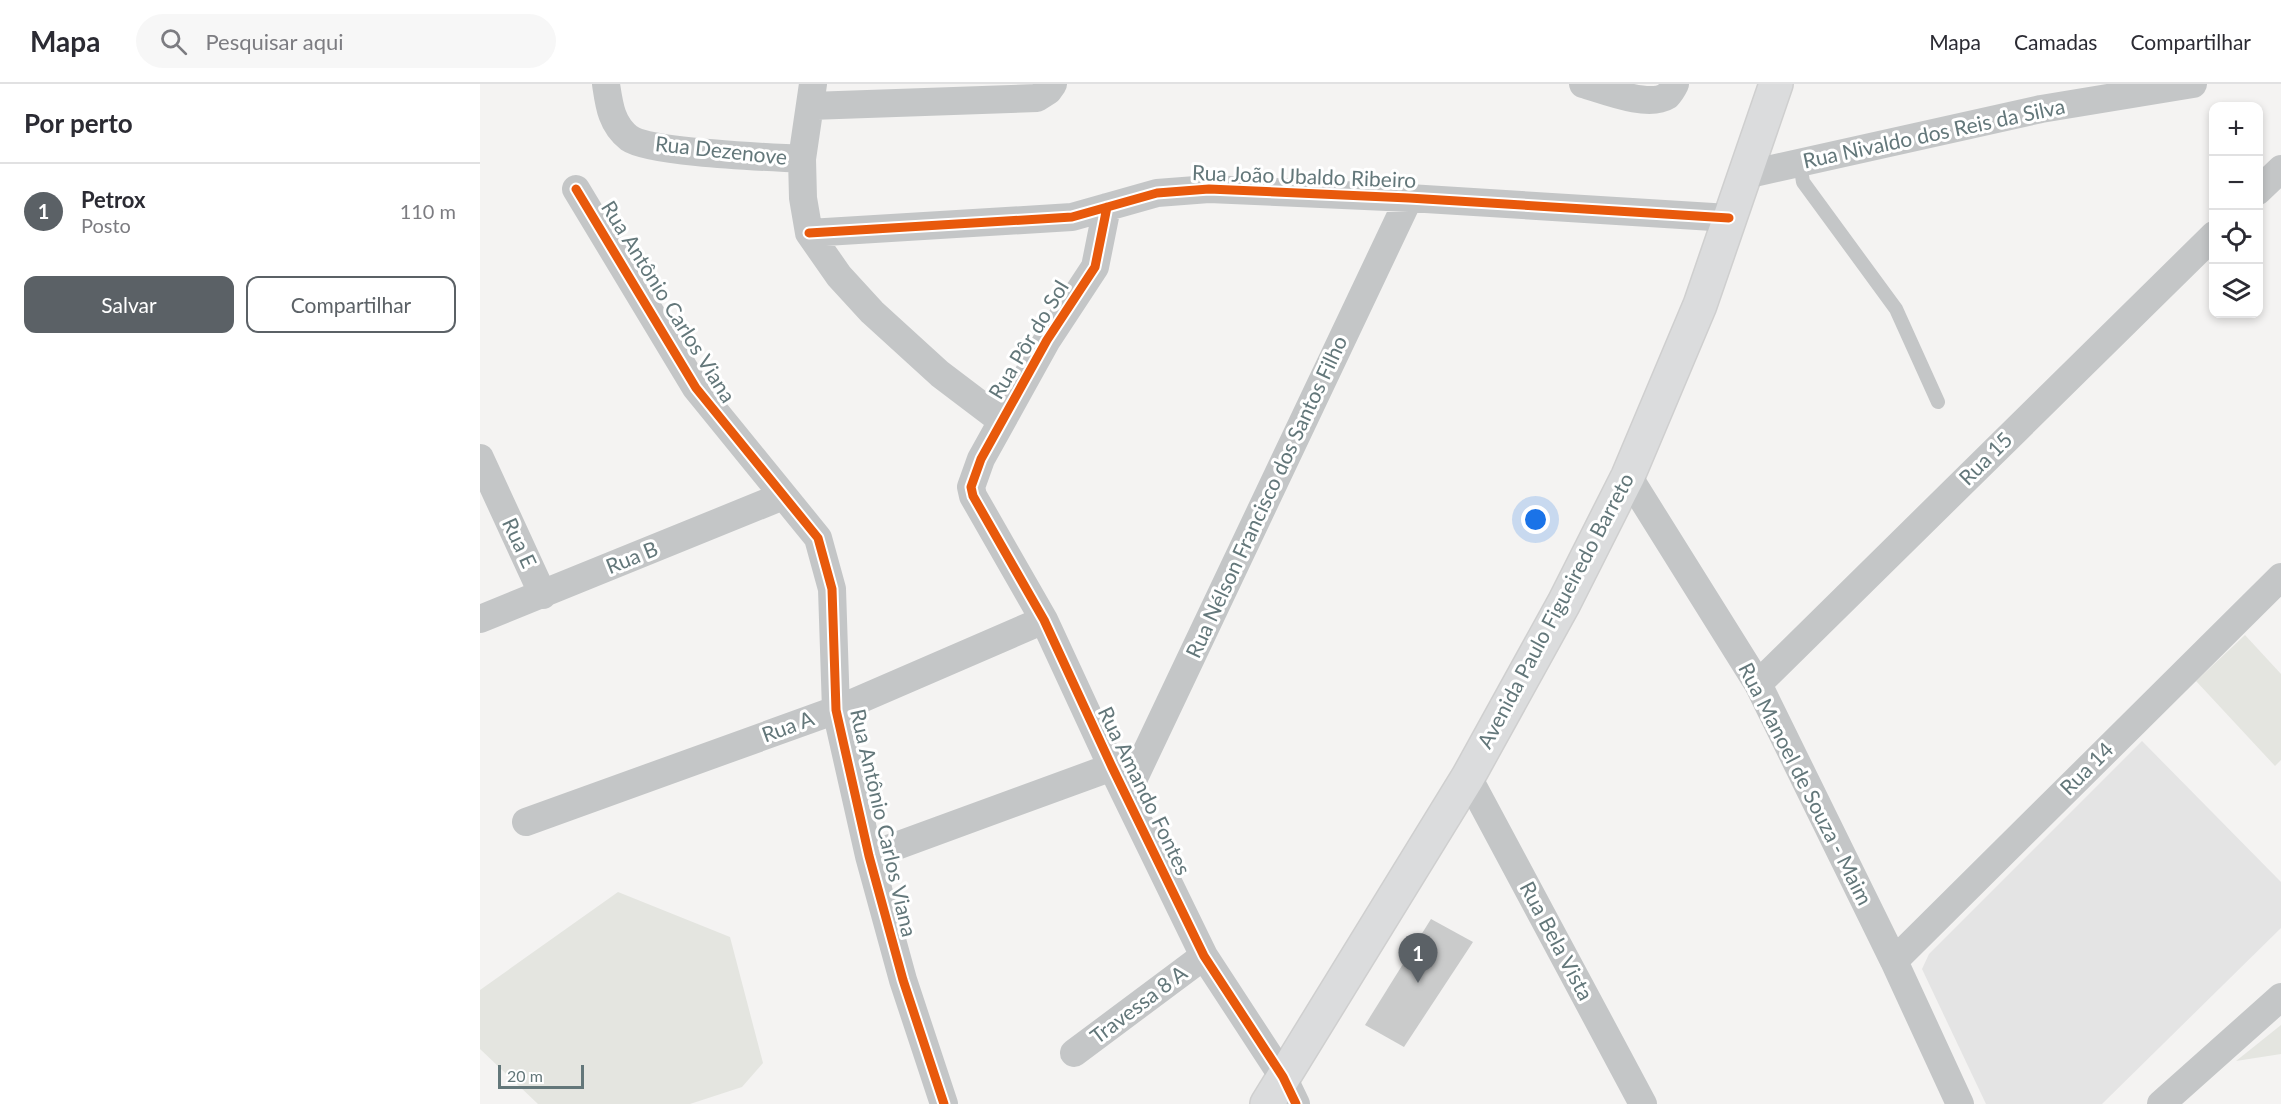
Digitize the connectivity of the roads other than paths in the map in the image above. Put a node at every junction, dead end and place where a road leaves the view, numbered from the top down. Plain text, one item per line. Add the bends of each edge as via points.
1 (606, 84) edge
2 (1053, 84) edge
3 (1583, 84) edge
4 (1776, 84) edge
5 (2193, 84) edge
6 (1672, 90) edge
7 (812, 95) edge
8 (802, 159) junction
9 (1800, 163) junction
10 (2281, 169) edge
11 (1745, 175) junction
12 (2263, 187) edge
13 (576, 189) dead end
14 (1409, 198) junction
15 (1107, 207) junction
16 (1729, 218) junction
17 (809, 234) junction
18 (2209, 240) edge
19 (1938, 402) dead end
20 (1002, 421) junction
21 (480, 458) edge
22 (1628, 476) junction
23 (971, 487) joint
24 (783, 496) junction
25 (2281, 577) edge
26 (543, 595) junction
27 (480, 619) edge
28 (1044, 620) junction
29 (1758, 684) junction
30 (836, 710) junction
31 (1112, 768) junction
32 (1468, 777) junction
33 (1126, 795) junction
34 (526, 822) dead end
35 (869, 856) junction
36 (1204, 956) junction
37 (1894, 961) junction
38 (2281, 996) edge
39 (1074, 1053) dead end
40 (1282, 1095) edge
41 (944, 1104) edge
42 (1643, 1104) edge
43 (1960, 1104) edge
44 (2161, 1104) edge

1 - 8 street, Rua Dezenove via 615,122 633,140 679,150
2 - 7 street via 1036,98
3 - 6 street via 1631,98 1654,100
4 - 11 main road, Avenida Paulo Figueiredo Barreto
5 - 9 street, Rua Nivaldo dos Reis da Silva via 2041,109
7 - 8 street, Rua Dezenove
8 - 17 street, Rua Dezenove
9 - 11 street, Rua Nivaldo dos Reis da Silva
9 - 19 lane via 1803,182 1815,202 1896,309
10 - 12 street
11 - 16 main road, Avenida Paulo Figueiredo Barreto
13 - 24 street, Rua Antônio Carlos Viana via 696,388
14 - 15 street, Rua João Ubaldo Ribeiro via 1209,189 1157,193
14 - 16 street, Rua João Ubaldo Ribeiro
14 - 33 street, Rua Nélson Francisco dos Santos Filho
15 - 17 street, Rua João Ubaldo Ribeiro via 1072,217
15 - 20 street, Rua Pôr do Sol via 1095,267 1047,340
16 - 22 main road, Avenida Paulo Figueiredo Barreto via 1696,315
17 - 20 street via 838,276 872,312 940,374
18 - 29 street, Rua 15
20 - 23 street, Rua Pôr do Sol
21 - 26 street, Rua E
22 - 29 street, Rua Manoel de Souza - Maim
22 - 32 main road, Avenida Paulo Figueiredo Barreto via 1564,603
23 - 28 street, Rua Amando Fontes via 977,505
24 - 26 street, Rua B
24 - 30 street, Rua Antônio Carlos Viana via 818,538 829,572
25 - 37 street, Rua 14
26 - 27 street, Rua B
28 - 30 street, Rua A
28 - 31 street, Rua Amando Fontes
29 - 37 street, Rua Manoel de Souza - Maim
30 - 34 street, Rua A
30 - 35 street, Rua Antônio Carlos Viana
31 - 33 street, Rua Amando Fontes
31 - 35 street
32 - 40 main road, Avenida Paulo Figueiredo Barreto
32 - 42 street, Rua Bela Vista
33 - 36 street, Rua Amando Fontes
35 - 41 street, Rua Antônio Carlos Viana via 903,980
36 - 39 street, Travessa 8 A
36 - 40 street, Rua Amando Fontes
37 - 43 street, Rua Manoel de Souza - Maim
38 - 44 street

